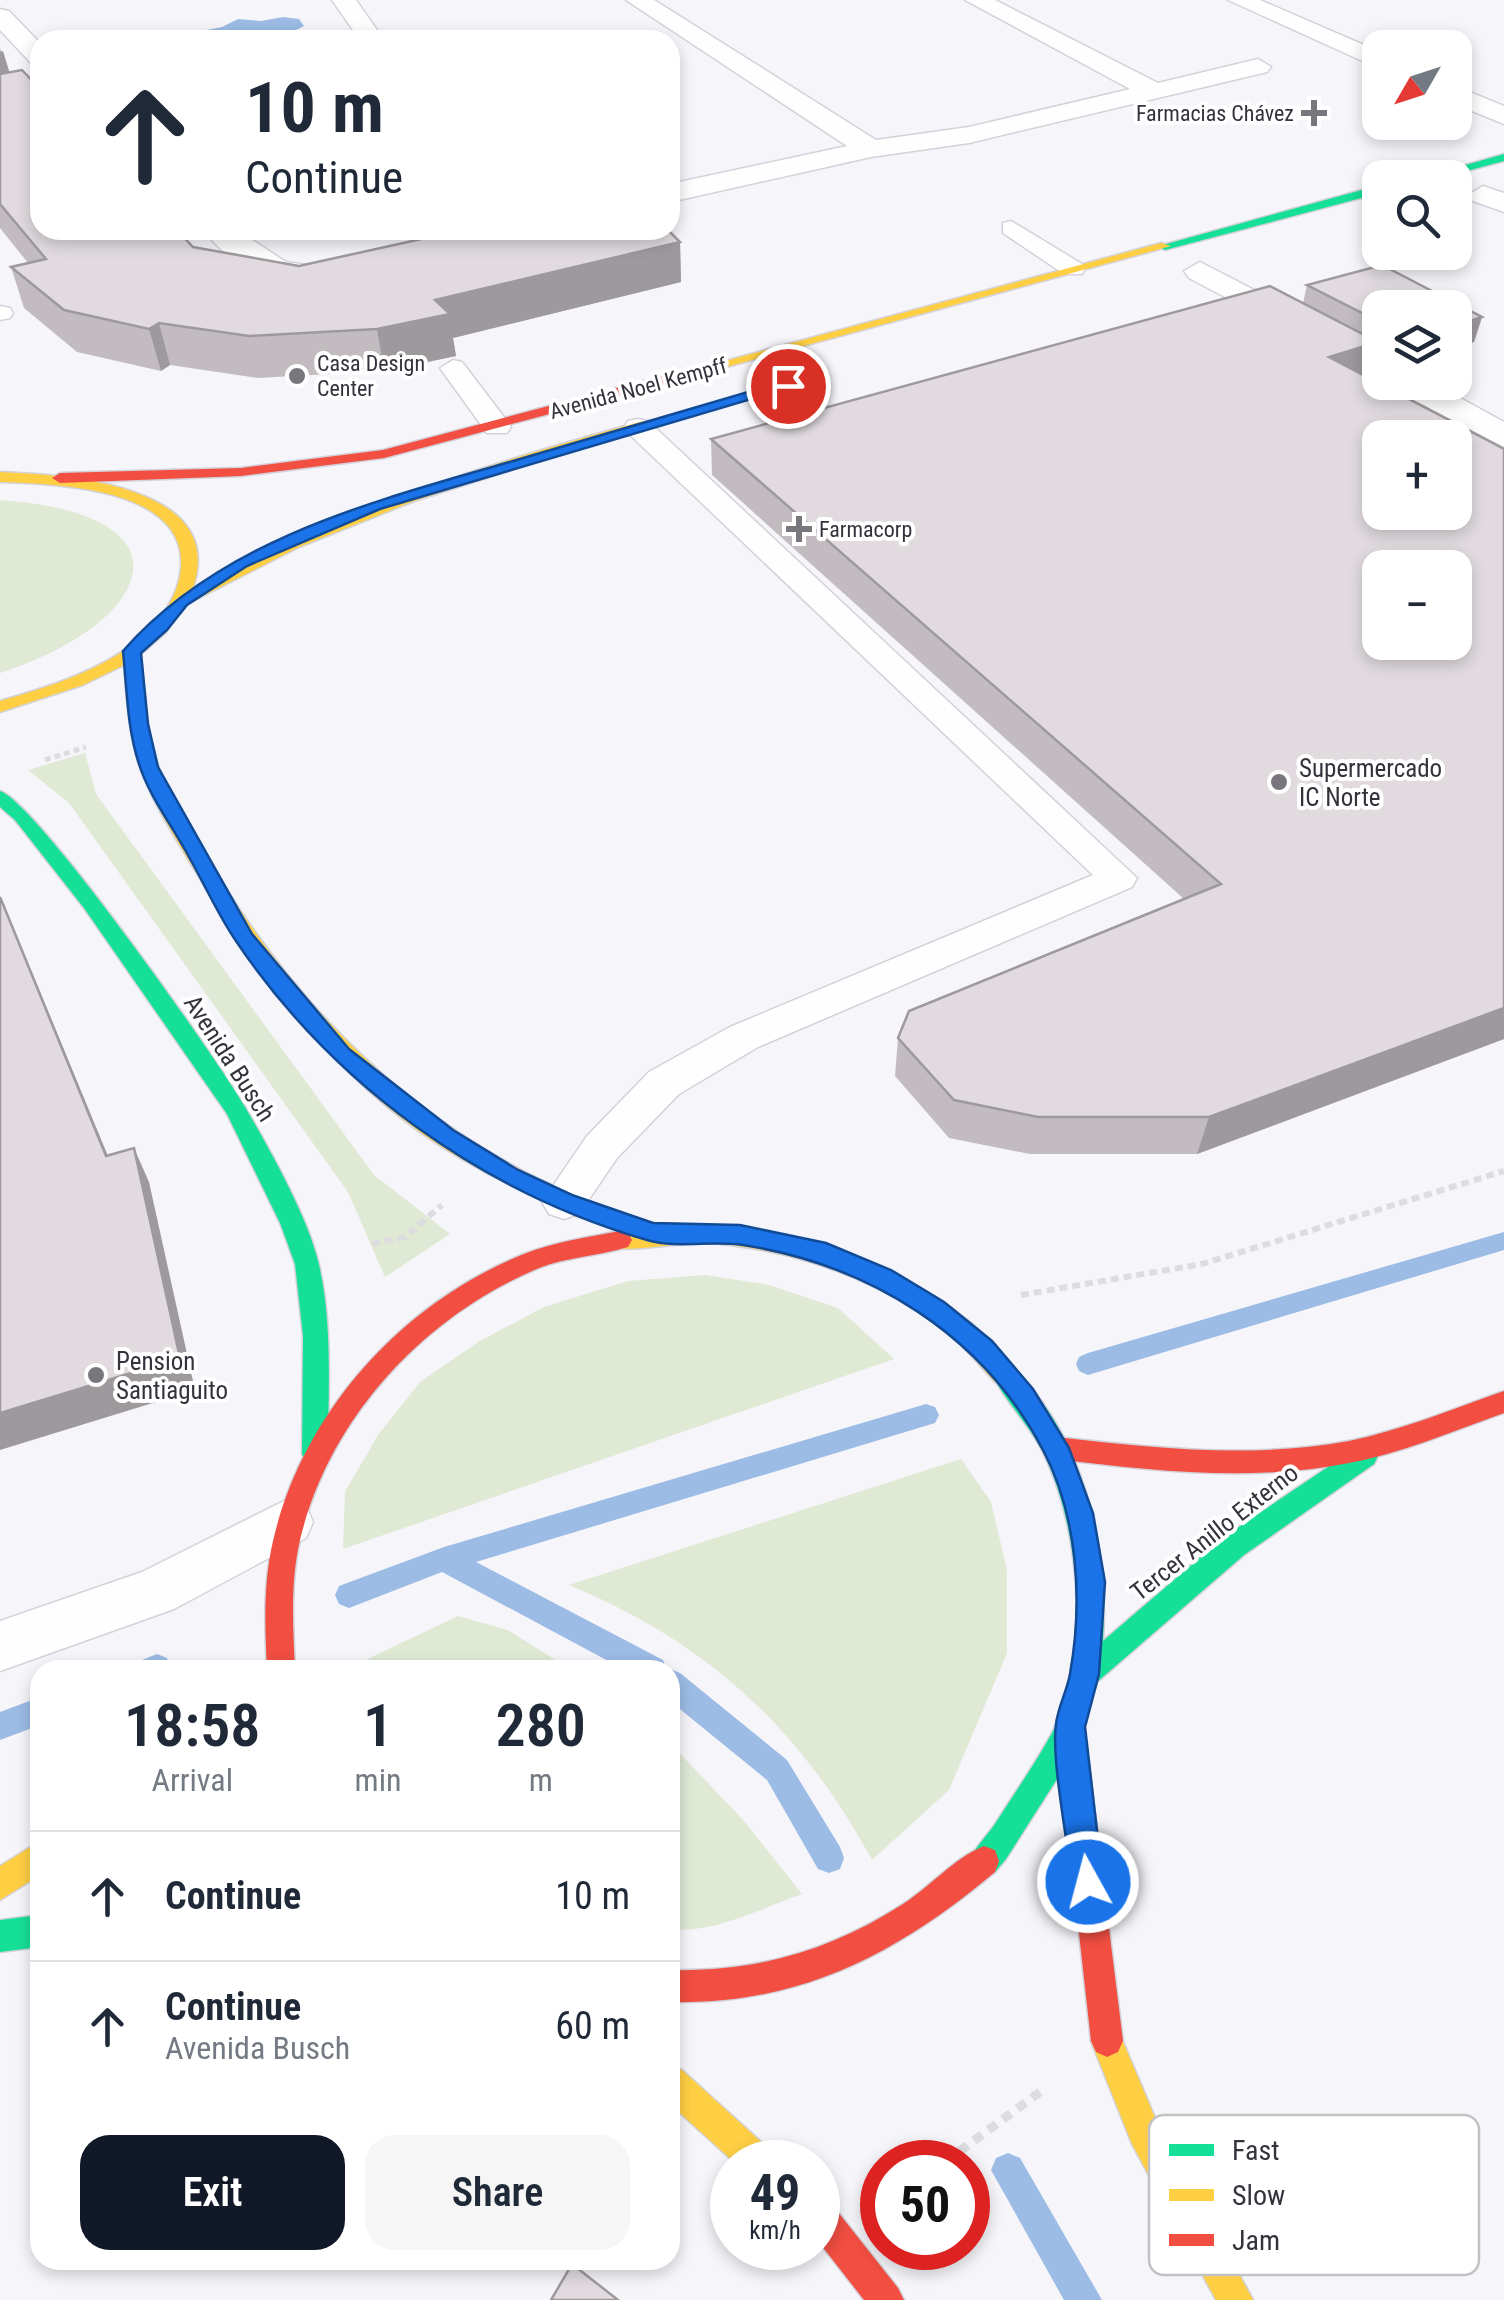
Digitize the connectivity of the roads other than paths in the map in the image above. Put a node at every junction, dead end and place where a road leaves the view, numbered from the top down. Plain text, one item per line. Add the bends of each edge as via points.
1 (344, 0) edge
2 (638, 0) edge
3 (977, 0) edge
4 (1240, 0) edge
5 (0, 16) edge
6 (365, 30) edge
7 (30, 50) edge
8 (1362, 53) edge
9 (30, 64) edge
10 (1258, 67) dead end
11 (13, 70) edge
12 (1156, 92) junction
13 (1472, 100) edge
14 (1501, 109) edge
15 (871, 149) junction
16 (1504, 160) edge
17 (1472, 167) edge
18 (680, 191) edge
19 (1487, 198) edge
20 (1362, 201) edge
21 (1011, 228) dead end
22 (232, 240) edge
23 (1236, 262) dead end
24 (1072, 269) junction
25 (354, 272) edge
26 (1190, 274) joint
27 (1362, 360) edge
28 (453, 368) edge
29 (1438, 400) edge
30 (656, 422) joint
31 (497, 427) junction
32 (1504, 436) edge
33 (0, 477) edge
34 (60, 478) junction
35 (181, 601) junction
36 (132, 651) junction
37 (0, 707) edge
38 (0, 797) edge
39 (564, 1202) junction
40 (653, 1232) junction
41 (1504, 1402) edge
42 (1384, 1444) junction
43 (1056, 1448) junction
44 (316, 1454) junction
45 (288, 1522) junction
46 (0, 1646) edge
47 (273, 1657) edge
48 (1084, 1674) junction
49 (1070, 1727) junction
50 (30, 1863) edge
51 (0, 1885) edge
52 (30, 1932) edge
53 (0, 1936) edge
54 (680, 1987) edge
55 (680, 2091) edge
56 (734, 2140) edge
57 (1149, 2141) edge
58 (840, 2242) edge
59 (1221, 2275) edge
60 (886, 2300) edge
61 (1234, 2300) edge

1 - 6 street
2 - 15 street
3 - 12 street
4 - 8 street
5 - 7 street
9 - 11 street
10 - 12 street
12 - 15 street via 969,135
13 - 14 street
15 - 18 street
16 - 17 main road
16 - 19 main road via 1468,173 1464,182
20 - 24 main road, Avenida Noel Kempff via 1347,210
21 - 24 lane
22 - 25 street via 269,270 294,276
23 - 26 main road
24 - 31 main road, Avenida Noel Kempff
26 - 27 street
28 - 31 lane
29 - 32 street
30 - 35 main road, Avenida Noel Kempff via 374,506 242,563
30 - 39 lane via 1119,878 744,1037 664,1083 627,1119
31 - 34 main road, Avenida Noel Kempff via 302,466
33 - 34 main road
34 - 35 main road via 143,498 171,518 188,542 192,571
35 - 36 main road, Avenida Noel Kempff
36 - 37 main road, Avenida Noel Kempff via 90,676
36 - 39 main road via 149,767 244,938 342,1054 446,1136
38 - 44 main road, Avenida Busch via 90,903 236,1110 292,1223 307,1264 315,1336
39 - 40 main road
40 - 43 main road via 740,1235 826,1253 882,1276 983,1348
40 - 44 main road via 551,1254 457,1300 376,1367
41 - 42 main road, Tercer Anillo Externo
42 - 43 main road, Tercer Anillo Externo via 1225,1463
42 - 48 main road, Tercer Anillo Externo via 1234,1546
43 - 48 main road via 1080,1513 1091,1582
44 - 45 main road
45 - 46 lane via 156,1592
45 - 47 main road
48 - 49 main road
49 - 54 main road via 996,1851 872,1946 715,1990
49 - 57 main road via 1105,2036
50 - 51 main road
52 - 53 main road
55 - 56 main road
58 - 60 main road
59 - 61 main road

